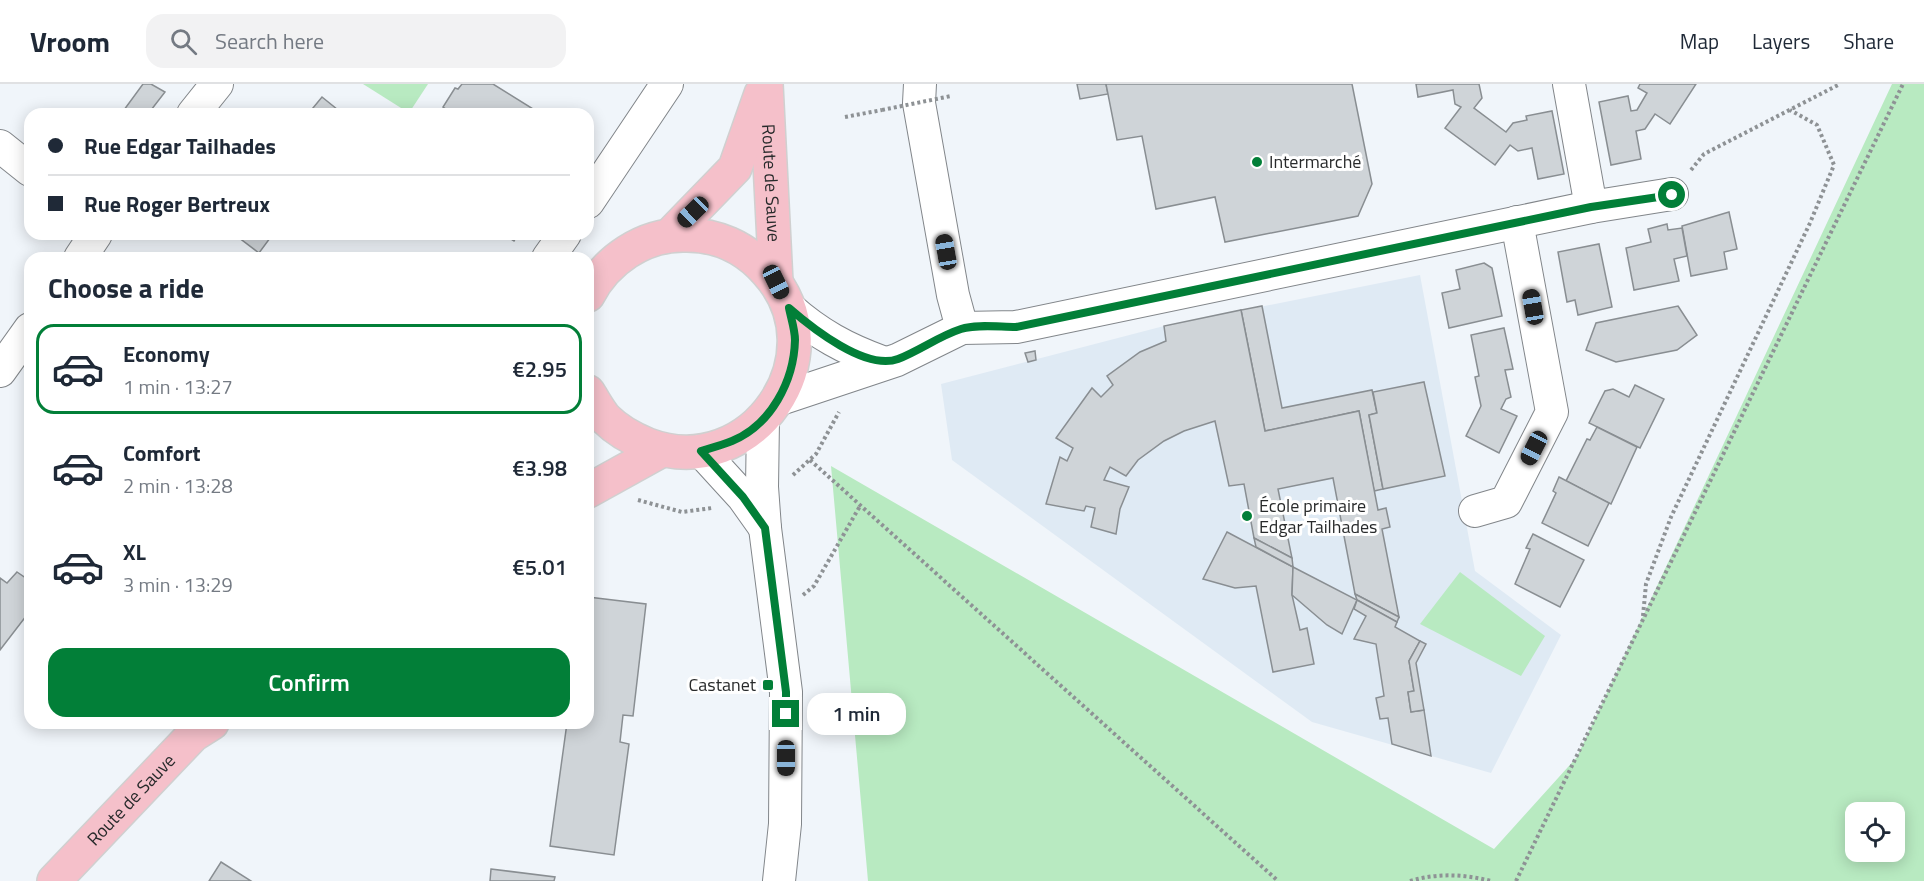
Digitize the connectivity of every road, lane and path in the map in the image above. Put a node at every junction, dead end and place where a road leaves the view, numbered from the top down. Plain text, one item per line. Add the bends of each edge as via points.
1 (217, 84) edge
2 (667, 84) edge
3 (765, 84) edge
4 (920, 84) edge
5 (1569, 84) edge
6 (1840, 84) edge
7 (1903, 84) edge
8 (951, 96) dead end
9 (198, 108) edge
10 (1790, 110) junction
11 (845, 117) dead end
12 (0, 146) edge
13 (24, 165) edge
14 (594, 193) edge
15 (1672, 195) joint
16 (1591, 207) junction
17 (1517, 222) junction
18 (670, 235) junction
19 (594, 286) edge
20 (783, 295) junction
21 (962, 328) junction
22 (24, 337) edge
23 (882, 362) junction
24 (0, 371) edge
25 (594, 402) edge
26 (841, 408) dead end
27 (771, 410) junction
28 (662, 450) junction
29 (701, 451) junction
30 (810, 460) junction
31 (783, 479) dead end
32 (594, 488) edge
33 (633, 498) dead end
34 (860, 506) junction
35 (714, 508) dead end
36 (1475, 511) dead end
37 (765, 528) junction
38 (775, 606) junction
39 (1643, 620) junction
40 (202, 729) edge
41 (54, 881) edge
42 (779, 881) edge
43 (1278, 881) edge
44 (1410, 881) edge
45 (1491, 881) edge
46 (1516, 881) edge

1 - 9 street
2 - 14 street
3 - 18 main road, Route de Sauve via 735,168
3 - 20 main road, Route de Sauve
4 - 21 street via 919,103
5 - 16 street
6 - 10 path
7 - 39 path
8 - 11 path, bridge
10 - 15 path via 1704,154
10 - 39 path via 1817,125 1834,165 1671,517 1646,584
12 - 13 street
15 - 16 street
16 - 17 street
17 - 21 street via 1016,327
17 - 36 street via 1552,412 1506,502
18 - 19 main road via 637,245 609,265
18 - 20 main road via 700,234 730,243 756,259
20 - 23 street via 814,330
20 - 27 main road, Route de Sauve via 794,349 791,370
21 - 23 street via 897,360
22 - 24 street
23 - 27 street
25 - 28 main road via 606,419 632,438
26 - 30 path
27 - 29 main road via 734,441
27 - 37 street via 762,487
28 - 29 main road
28 - 32 main road
29 - 37 street
30 - 31 path
30 - 34 path
33 - 35 path via 682,512
34 - 38 path via 814,586
34 - 43 path
37 - 38 street
38 - 42 street via 786,692 786,824
39 - 46 path
40 - 41 main road, Route de Sauve
44 - 45 path via 1466,875

